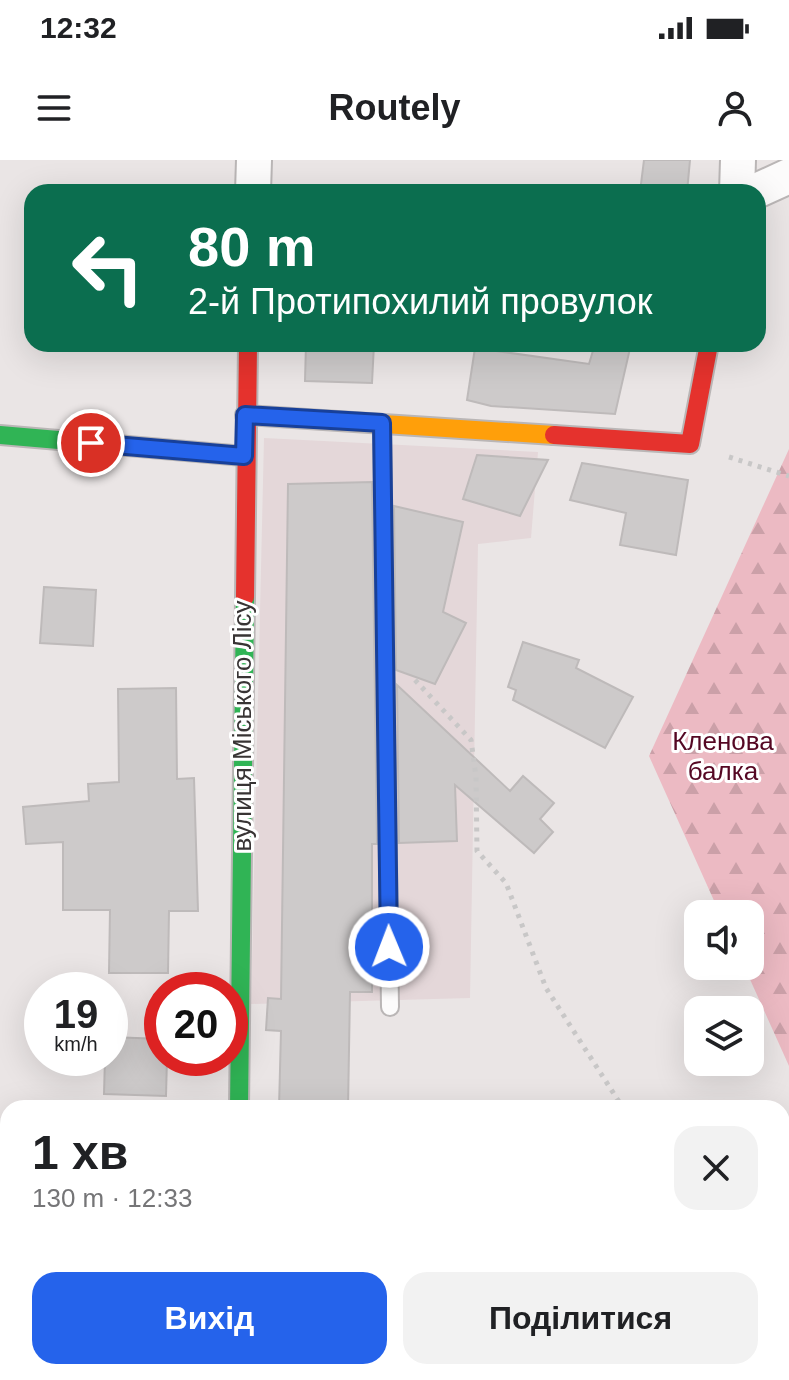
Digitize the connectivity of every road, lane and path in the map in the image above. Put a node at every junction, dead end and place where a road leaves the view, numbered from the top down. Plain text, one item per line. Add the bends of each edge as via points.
1 (254, 160) edge
2 (738, 160) edge
3 (789, 176) edge
4 (253, 184) edge
5 (737, 184) edge
6 (766, 187) edge
7 (248, 352) edge
8 (707, 352) edge
9 (245, 415) junction
10 (382, 423) junction
11 (0, 435) edge
12 (690, 444) junction
13 (244, 456) junction
14 (789, 476) edge
15 (385, 648) junction
16 (390, 1007) dead end
17 (239, 1100) edge
18 (618, 1100) edge

1 - 4 street
2 - 5 street
3 - 6 street
7 - 9 street, вулиця Міського Лісу
8 - 12 street
9 - 10 street
9 - 13 street, вулиця Міського Лісу
10 - 12 street
10 - 15 lane
11 - 13 street
12 - 14 path
13 - 17 street, вулиця Міського Лісу
15 - 16 lane
15 - 18 path via 471,740 477,851 506,883 546,988

